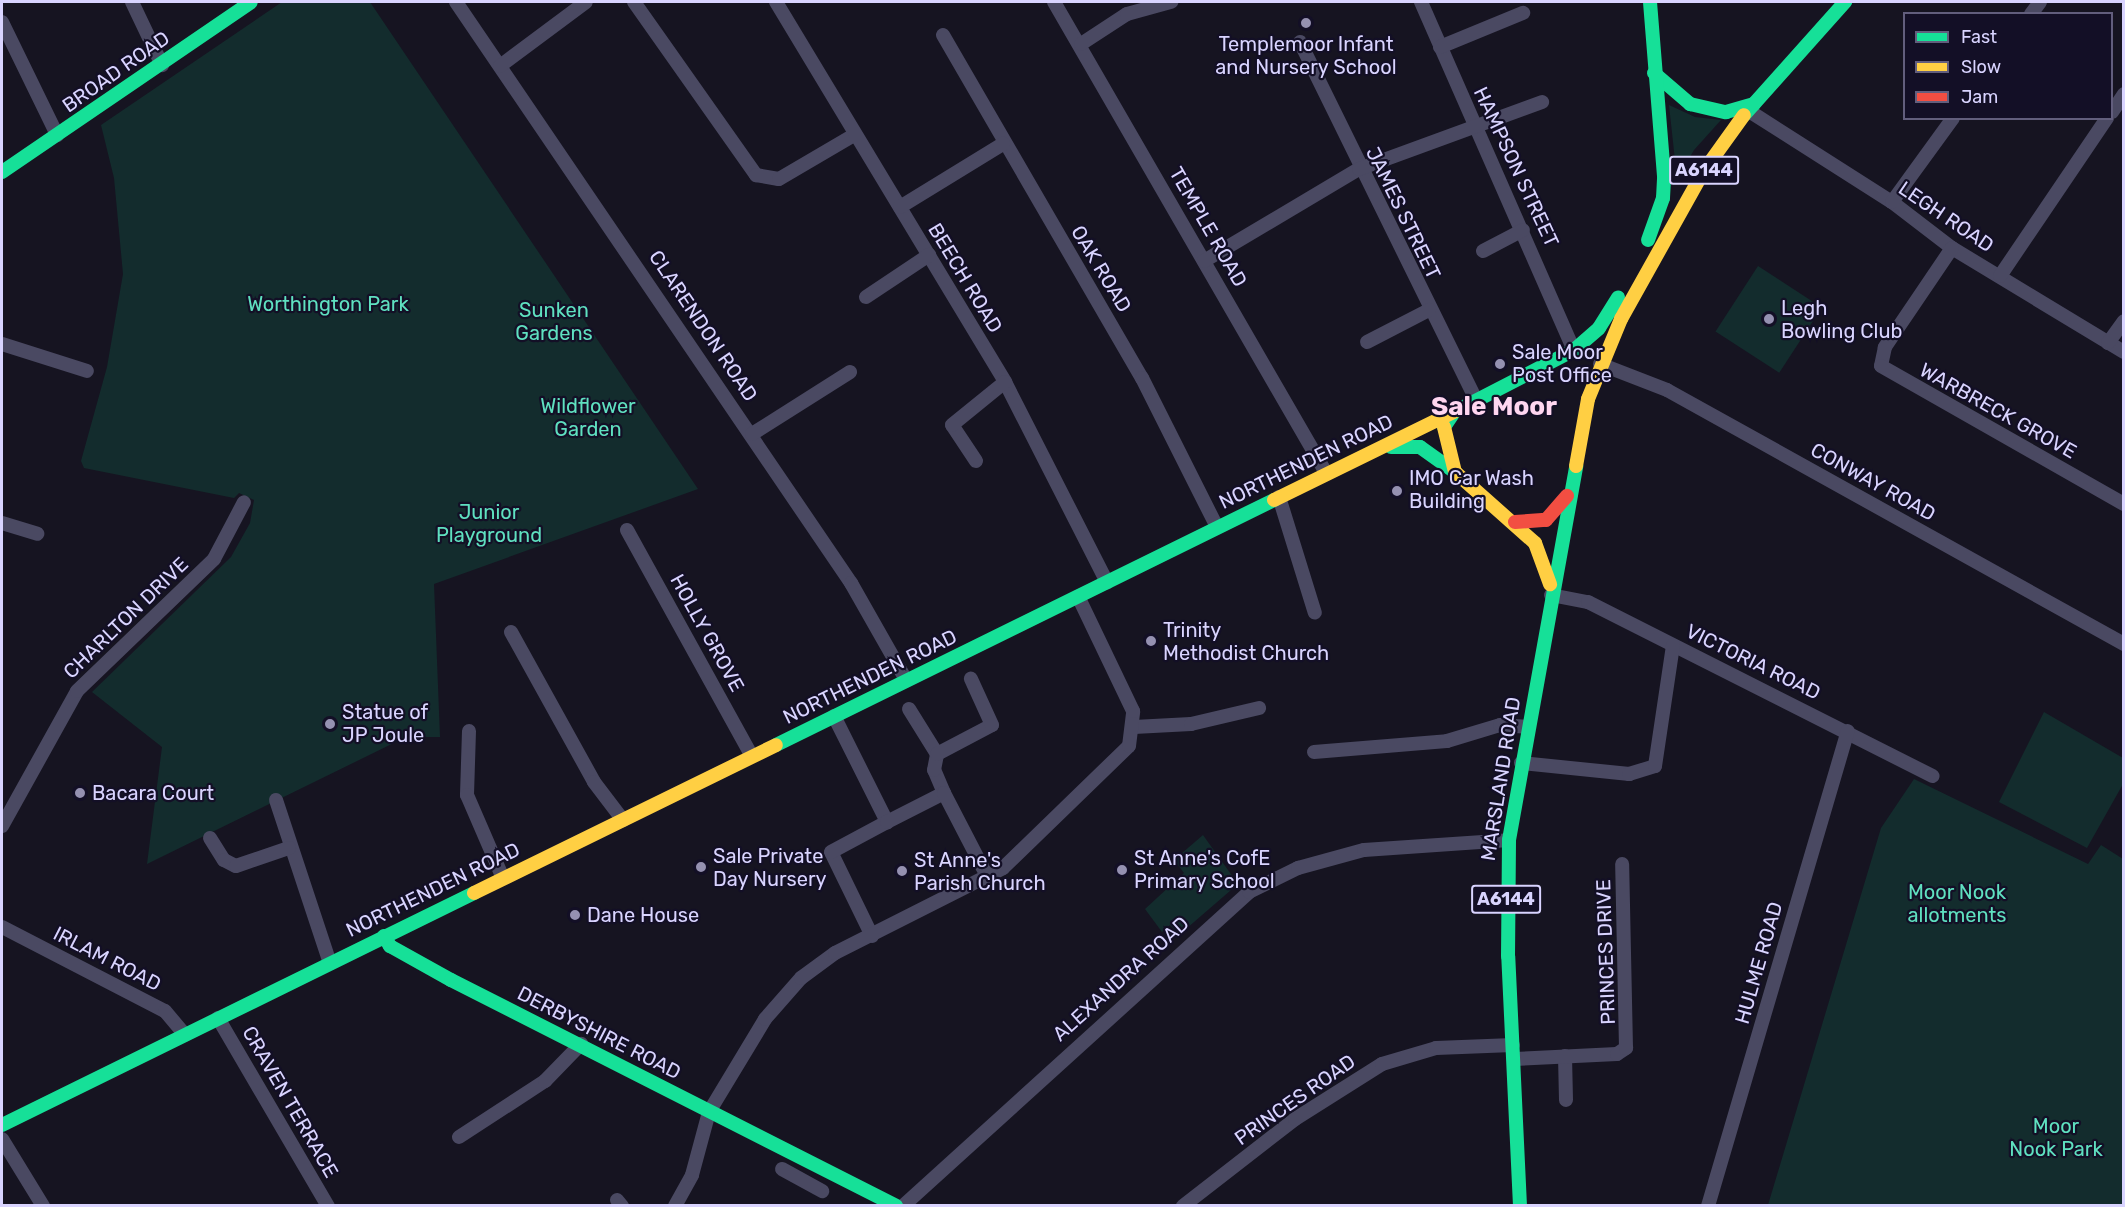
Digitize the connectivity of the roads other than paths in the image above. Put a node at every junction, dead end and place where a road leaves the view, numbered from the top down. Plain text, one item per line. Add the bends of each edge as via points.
1 (132, 2) edge
2 (251, 2) edge
3 (456, 2) edge
4 (586, 2) edge
5 (634, 2) edge
6 (776, 2) edge
7 (1054, 2) edge
8 (1171, 2) edge
9 (1421, 2) edge
10 (1650, 2) edge
11 (1846, 2) edge
12 (1523, 13) dead end
13 (2, 22) edge
14 (943, 35) dead end
15 (1300, 42) dead end
16 (1081, 44) junction
17 (1440, 48) junction
18 (162, 65) junction
19 (500, 66) junction
20 (1654, 73) junction
21 (2124, 94) edge
22 (1542, 102) dead end
23 (1751, 107) junction
24 (2113, 110) edge
25 (1952, 120) edge
26 (2106, 120) edge
27 (1474, 126) junction
28 (57, 135) junction
29 (854, 135) junction
30 (1004, 144) junction
31 (1359, 169) junction
32 (2, 172) edge
33 (1892, 202) junction
34 (900, 207) junction
35 (1526, 236) junction
36 (1952, 248) junction
37 (1483, 251) dead end
38 (929, 255) junction
39 (1204, 261) junction
40 (2000, 276) junction
41 (866, 297) dead end
42 (1430, 310) junction
43 (2124, 321) edge
44 (1367, 342) dead end
45 (2108, 343) junction
46 (2, 344) edge
47 (1575, 350) junction
48 (2124, 352) edge
49 (1600, 364) junction
50 (87, 371) dead end
51 (850, 372) dead end
52 (1005, 382) junction
53 (1476, 400) junction
54 (1454, 412) junction
55 (752, 434) junction
56 (1384, 448) junction
57 (976, 461) dead end
58 (1455, 472) junction
59 (1326, 473) junction
60 (1572, 489) junction
61 (1279, 497) junction
62 (244, 502) dead end
63 (2124, 504) edge
64 (1515, 522) junction
65 (2, 523) edge
66 (1217, 527) junction
67 (627, 530) dead end
68 (38, 534) dead end
69 (1107, 582) junction
70 (1551, 595) junction
71 (1078, 596) junction
72 (1315, 613) dead end
73 (512, 632) dead end
74 (2124, 644) edge
75 (1673, 645) junction
76 (971, 679) dead end
77 (906, 680) junction
78 (1259, 708) dead end
79 (909, 709) dead end
80 (834, 716) junction
81 (1528, 727) junction
82 (1134, 728) junction
83 (469, 731) dead end
84 (1848, 731) junction
85 (1314, 752) dead end
86 (937, 754) junction
87 (752, 756) junction
88 (1521, 763) junction
89 (1933, 776) dead end
90 (945, 793) junction
91 (276, 800) dead end
92 (623, 820) junction
93 (887, 822) junction
94 (2, 826) edge
95 (210, 838) dead end
96 (1509, 840) junction
97 (290, 848) junction
98 (1623, 864) dead end
99 (503, 878) junction
100 (988, 878) junction
101 (2, 927) edge
102 (384, 936) junction
103 (872, 936) junction
104 (330, 963) junction
105 (218, 1018) junction
106 (185, 1035) junction
107 (581, 1044) junction
108 (1513, 1045) junction
109 (1565, 1056) junction
110 (1514, 1059) junction
111 (1566, 1100) dead end
112 (709, 1112) junction
113 (2, 1125) edge
114 (459, 1137) dead end
115 (2, 1139) edge
116 (801, 1158) junction
117 (833, 1172) junction
118 (821, 1198) edge
119 (888, 1204) edge
120 (43, 1206) edge
121 (328, 1206) edge
122 (675, 1206) edge
123 (903, 1206) edge
124 (1183, 1206) edge
125 (1520, 1206) edge
126 (1708, 1206) edge

1 - 18 street
2 - 18 main road, BROAD ROAD
3 - 19 street, CLARENDON ROAD
4 - 19 street
5 - 29 street via 749,169 772,181
6 - 29 street, BEECH ROAD
7 - 16 street, TEMPLE ROAD
8 - 16 street via 1127,14
9 - 17 street, HAMPSON STREET
10 - 20 main road, A6144
11 - 23 main road, A6144
12 - 17 street
13 - 28 street
14 - 30 street, OAK ROAD
15 - 31 street, JAMES STREET
16 - 39 street, TEMPLE ROAD
17 - 27 street, HAMPSON STREET
18 - 28 main road, BROAD ROAD
19 - 55 street, CLARENDON ROAD
20 - 23 main road via 1665,88 1690,104 1726,112
20 - 47 main road, NORTHENDEN ROAD / A6144 via 1664,198 1643,251 1599,328
21 - 24 street
22 - 27 street
23 - 33 street, LEGH ROAD
23 - 49 main road, A6144 via 1686,197
25 - 33 street
26 - 40 street
27 - 31 street
27 - 35 street, HAMPSON STREET
28 - 32 main road, BROAD ROAD
29 - 34 street, BEECH ROAD
30 - 34 street
30 - 66 street, OAK ROAD via 1142,378
31 - 39 street
31 - 42 street, JAMES STREET
33 - 36 street, LEGH ROAD
34 - 38 street, BEECH ROAD
35 - 37 street
35 - 47 street, HAMPSON STREET
36 - 40 street, LEGH ROAD
36 - 63 street, WARBRECK GROVE via 1885,347 1881,366
38 - 41 street
38 - 52 street, BEECH ROAD
39 - 59 street, TEMPLE ROAD
40 - 45 street, LEGH ROAD
42 - 44 street
42 - 53 street, JAMES STREET
43 - 45 street
45 - 48 street, LEGH ROAD
46 - 50 street
47 - 53 main road, NORTHENDEN ROAD / A6144
49 - 60 main road, MARSLAND ROAD / A6144 via 1588,399
49 - 74 street, CONWAY ROAD via 1667,390
51 - 55 street
52 - 57 street via 952,425
52 - 69 street, BEECH ROAD
53 - 54 main road, NORTHENDEN ROAD / A6144
54 - 56 main road, NORTHENDEN ROAD
54 - 58 main road via 1441,432
55 - 77 street, CLARENDON ROAD via 851,583
56 - 58 main road via 1420,447
56 - 59 main road, NORTHENDEN ROAD
58 - 64 main road, A6144
59 - 61 main road, NORTHENDEN ROAD
60 - 64 main road, A6144 via 1557,514 1536,522
60 - 70 main road, MARSLAND ROAD / A6144
61 - 66 main road, NORTHENDEN ROAD
61 - 72 street
62 - 94 street, CHARLTON DRIVE via 214,559 77,691
64 - 70 main road, A6144 via 1545,558
65 - 68 street
66 - 69 main road, NORTHENDEN ROAD
67 - 87 street, HOLLY GROVE
69 - 71 main road, NORTHENDEN ROAD
70 - 75 street, VICTORIA ROAD via 1588,602
70 - 81 main road, MARSLAND ROAD / A6144
71 - 77 main road, NORTHENDEN ROAD
71 - 82 street via 1126,692
73 - 92 street via 594,782
75 - 84 street, VICTORIA ROAD
75 - 88 street via 1656,766 1629,774
76 - 86 street via 992,725
77 - 80 main road, NORTHENDEN ROAD
78 - 82 street via 1191,724
79 - 86 street
80 - 87 main road, NORTHENDEN ROAD
80 - 93 street
81 - 85 street via 1500,725 1447,741
81 - 88 main road, MARSLAND ROAD / A6144
82 - 100 street via 1118,762
83 - 99 street via 467,795
84 - 89 street, VICTORIA ROAD
84 - 126 street, HULME ROAD
86 - 90 street via 934,770
87 - 92 main road, NORTHENDEN ROAD
88 - 96 main road, MARSLAND ROAD / A6144
90 - 93 street
90 - 100 street
91 - 97 street
92 - 99 main road, NORTHENDEN ROAD
93 - 103 street via 831,852
95 - 97 street via 224,860 236,866
96 - 108 main road, MARSLAND ROAD / A6144
96 - 123 street, ALEXANDRA ROAD via 1364,850 1298,868 1249,892
97 - 104 street
98 - 109 street, PRINCES DRIVE via 1628,1042 1617,1054
99 - 102 main road, NORTHENDEN ROAD
100 - 103 street
101 - 106 street, IRLAM ROAD via 165,1011
102 - 104 main road, NORTHENDEN ROAD
102 - 107 main road, DERBYSHIRE ROAD via 390,946 451,980
103 - 112 street via 816,966 782,998
104 - 105 main road, NORTHENDEN ROAD
105 - 106 main road, NORTHENDEN ROAD
105 - 121 street, CRAVEN TERRACE
106 - 113 main road, NORTHENDEN ROAD
107 - 112 main road, DERBYSHIRE ROAD
107 - 114 street via 545,1081
108 - 110 main road, MARSLAND ROAD / A6144
108 - 124 street, PRINCES ROAD via 1436,1048 1382,1064 1295,1119
109 - 110 street, PRINCES DRIVE
109 - 111 street
110 - 125 main road, MARSLAND ROAD / A6144
112 - 116 main road, DERBYSHIRE ROAD
112 - 122 street via 692,1175
115 - 120 street
116 - 117 main road, DERBYSHIRE ROAD
116 - 118 street via 787,1172
117 - 118 street
117 - 119 main road, DERBYSHIRE ROAD

